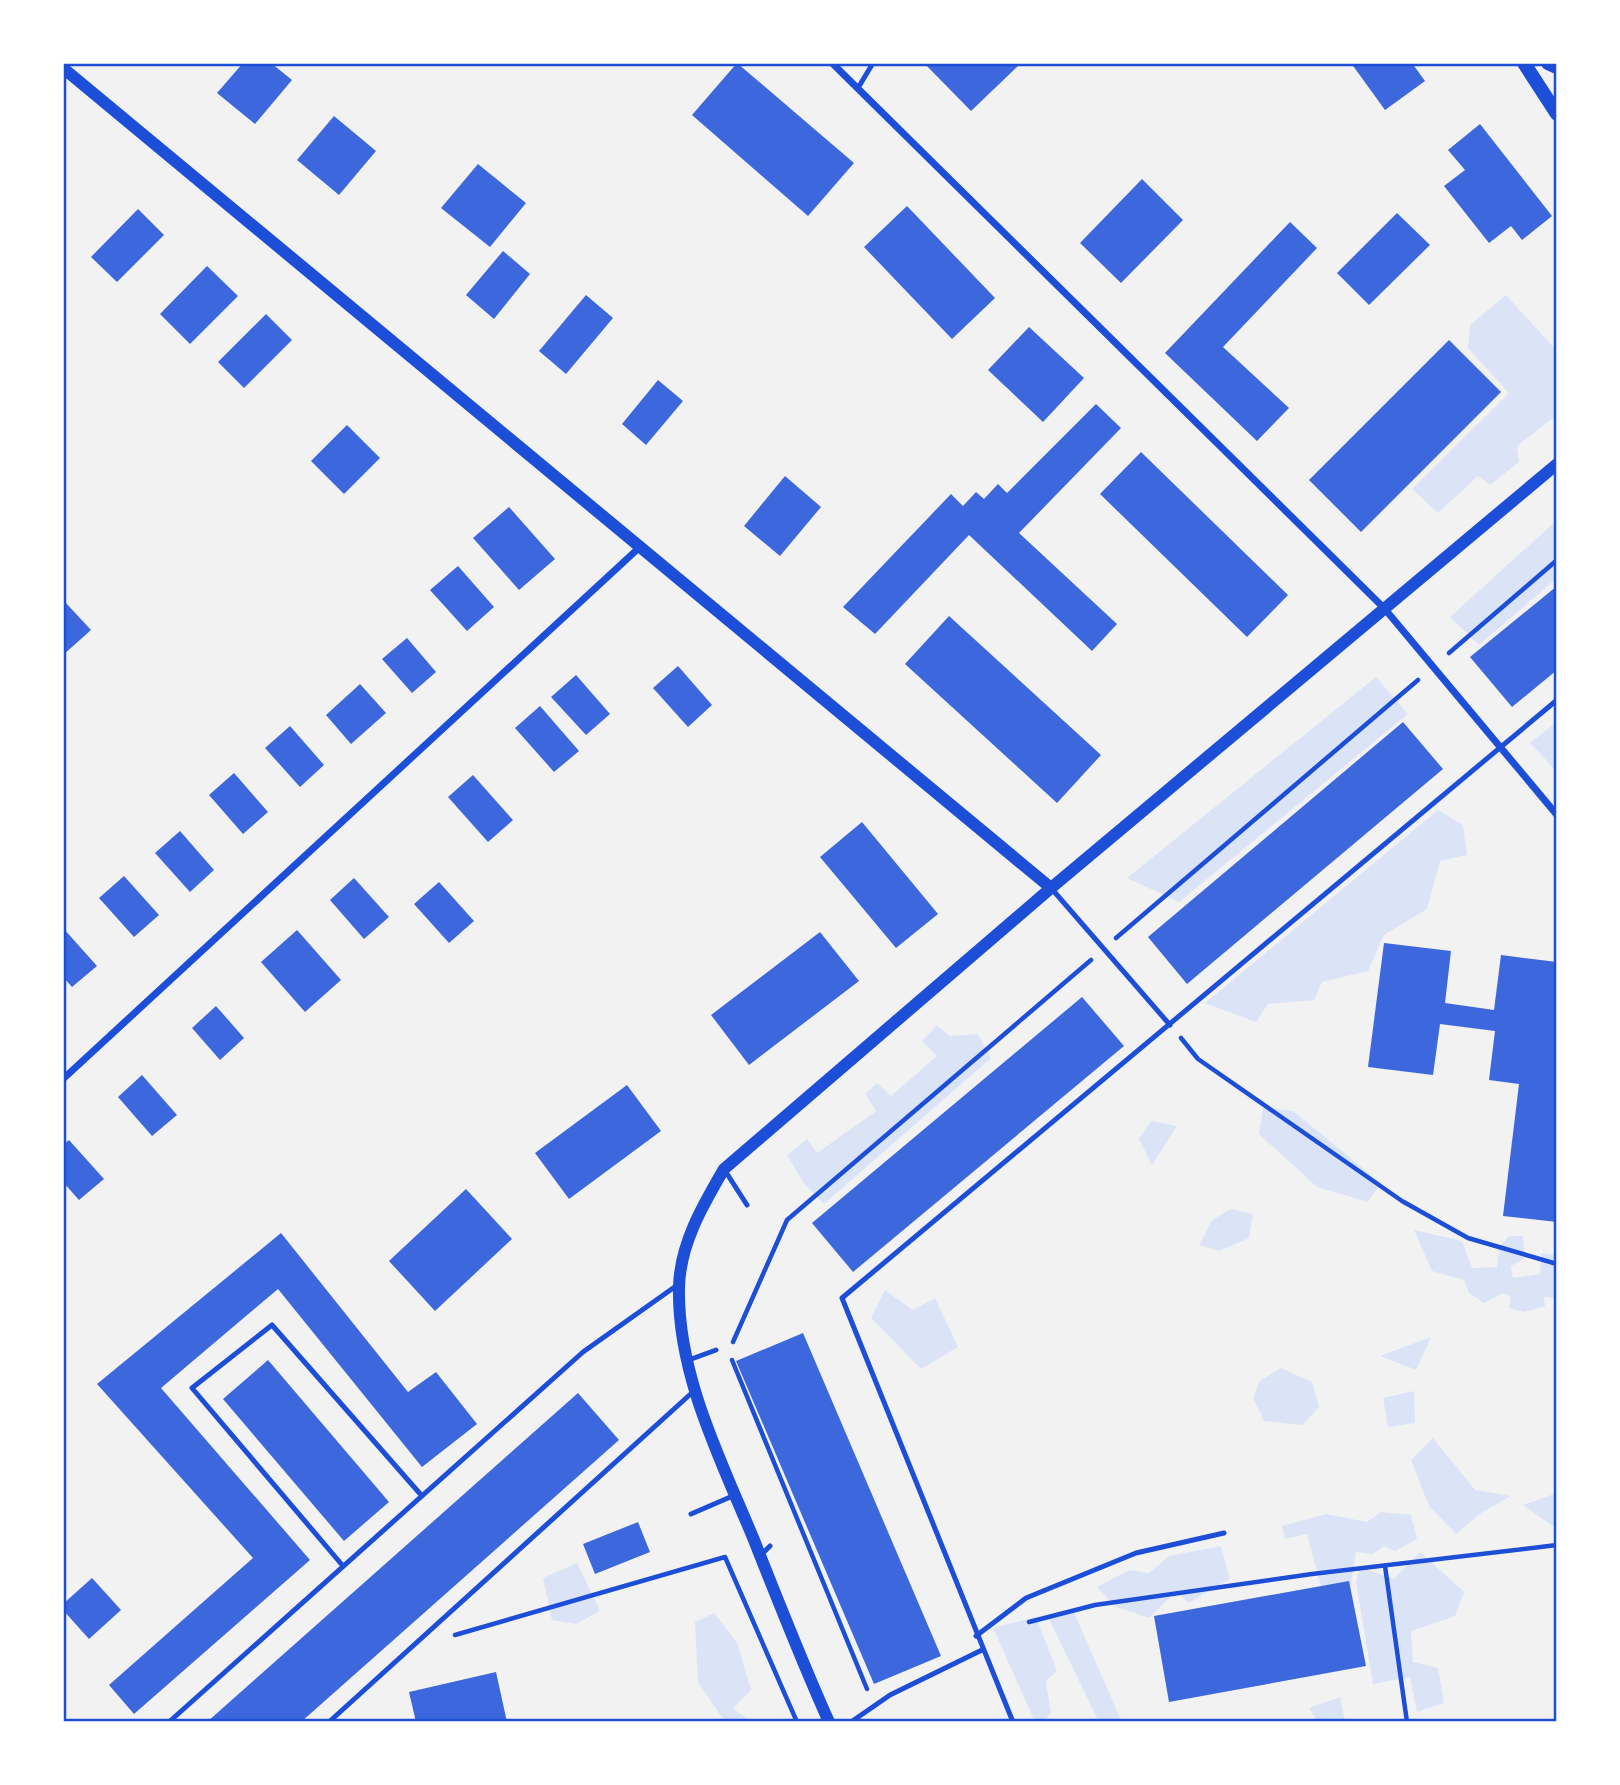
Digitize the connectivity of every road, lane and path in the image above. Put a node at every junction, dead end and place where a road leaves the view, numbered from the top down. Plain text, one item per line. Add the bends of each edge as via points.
1 (832, 63) edge
2 (873, 63) edge
3 (1524, 63) edge
4 (1548, 63) edge
5 (1557, 67) edge
6 (63, 68) edge
7 (858, 88) junction
8 (1557, 114) edge
9 (1557, 464) edge
10 (641, 546) junction
11 (1557, 560) edge
12 (1384, 608) junction
13 (1434, 666) junction
14 (1557, 700) edge
15 (1501, 748) junction
16 (1557, 815) edge
17 (1051, 888) junction
18 (1104, 949) junction
19 (1170, 1025) junction
20 (63, 1079) edge
21 (724, 1169) junction
22 (747, 1205) dead end
23 (1557, 1264) edge
24 (679, 1285) junction
25 (716, 1350) dead end
26 (686, 1361) junction
27 (695, 1390) junction
28 (736, 1495) junction
29 (422, 1496) junction
30 (691, 1514) dead end
31 (1224, 1533) dead end
32 (1557, 1545) edge
33 (343, 1566) junction
34 (1385, 1566) junction
35 (1016, 1626) dead end
36 (427, 1632) junction
37 (976, 1636) junction
38 (982, 1650) junction
39 (870, 1697) dead end
40 (169, 1722) edge
41 (329, 1722) edge
42 (797, 1722) edge
43 (829, 1722) edge
44 (851, 1722) edge
45 (1013, 1722) edge
46 (1407, 1722) edge

1 - 7 street
2 - 7 lane
3 - 8 main road
4 - 5 main road
6 - 10 street
7 - 12 street
9 - 12 street
10 - 17 street
10 - 20 street
11 - 13 path
12 - 13 street
12 - 17 street
13 - 15 street
13 - 18 path
14 - 15 lane
15 - 16 street
15 - 19 lane
17 - 18 lane
17 - 21 street
18 - 19 lane
18 - 39 path via 787,1220 733,1343 730,1354
19 - 23 path via 1198,1059 1402,1201 1468,1238
19 - 37 lane via 842,1298
21 - 22 lane
21 - 24 street via 698,1216
24 - 26 street
24 - 29 lane via 583,1352
25 - 26 lane
26 - 27 street
27 - 28 street
27 - 36 lane
28 - 30 lane
28 - 43 street via 765,1551
29 - 33 lane
29 - 33 lane via 272,1325 192,1388
31 - 37 lane via 1136,1553 1038,1593
32 - 34 path
33 - 40 lane
34 - 35 path via 1095,1605
34 - 46 path
36 - 41 lane
36 - 42 path via 436,1641 725,1557
37 - 38 lane
38 - 44 lane via 890,1695
38 - 45 lane

